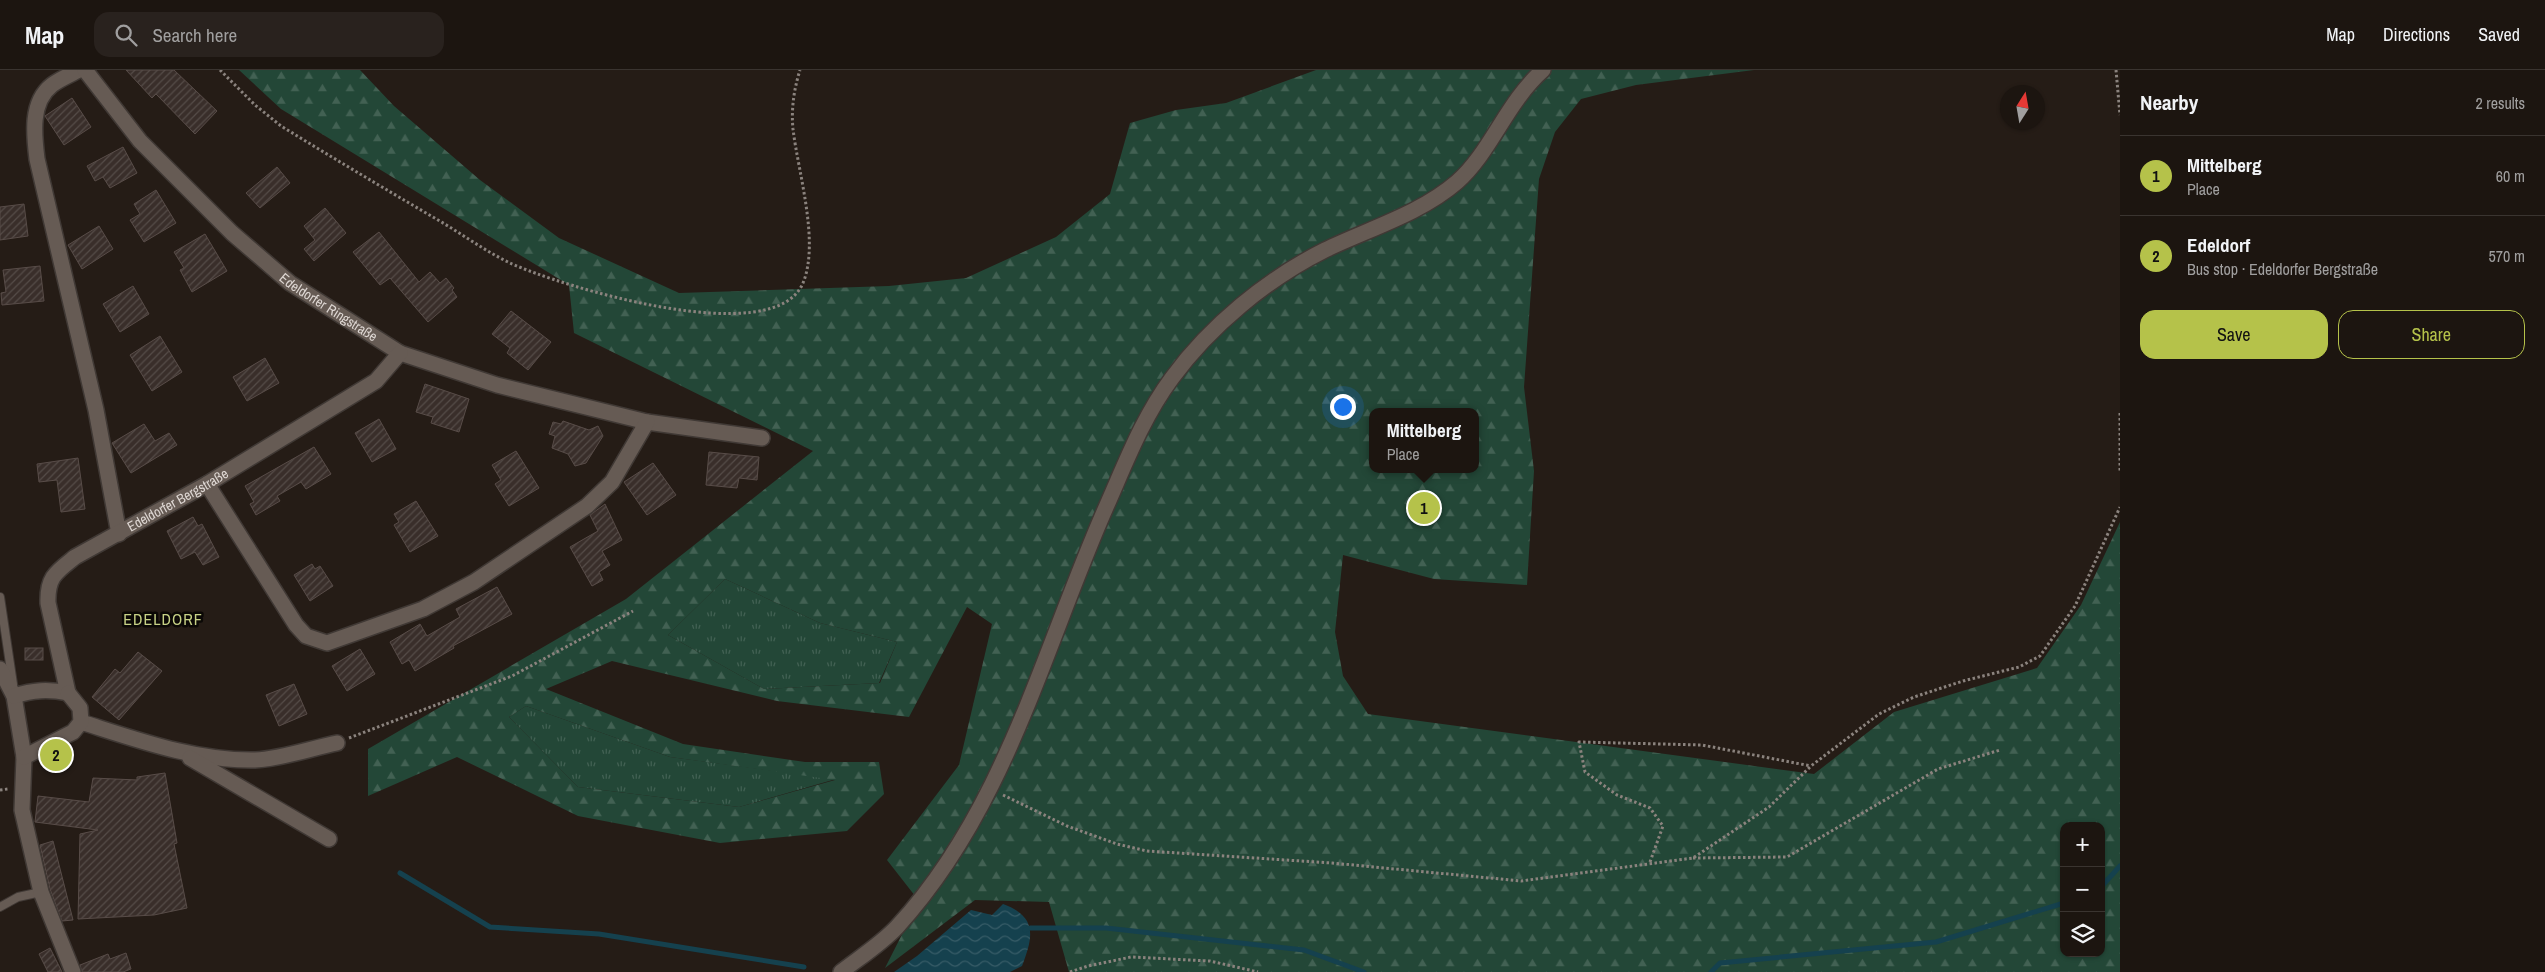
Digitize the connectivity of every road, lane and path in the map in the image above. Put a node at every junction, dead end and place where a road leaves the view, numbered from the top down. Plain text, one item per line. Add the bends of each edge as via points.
1 (79, 70) edge
2 (85, 70) edge
3 (220, 70) edge
4 (800, 70) edge
5 (1543, 70) edge
6 (2116, 70) edge
7 (2120, 115) edge
8 (400, 353) junction
9 (2120, 412) edge
10 (648, 422) junction
11 (762, 438) dead end
12 (2120, 472) edge
13 (207, 484) junction
14 (2120, 507) edge
15 (119, 534) junction
16 (0, 597) edge
17 (633, 610) dead end
18 (0, 669) edge
19 (68, 693) junction
20 (14, 696) junction
21 (81, 722) junction
22 (337, 743) joint
23 (2000, 750) dead end
24 (180, 752) junction
25 (24, 757) junction
26 (1812, 766) junction
27 (991, 790) junction
28 (329, 839) dead end
29 (1693, 858) junction
30 (1650, 862) junction
31 (41, 892) junction
32 (0, 907) edge
33 (73, 972) edge
34 (841, 972) edge
35 (1070, 972) edge
36 (1258, 972) edge

1 - 15 street via 51,86 42,97 34,131 37,159 96,410
2 - 8 street, Edeldorfer Ringstraße via 140,141 232,233 290,283
3 - 4 path via 281,126 510,263 593,293 669,309 729,314 761,311 785,302 803,283 808,265 809,229 793,127
5 - 27 street via 1517,97 1474,165 1456,183 1430,202 1322,252 1272,282 1195,348 1171,379 1143,423 1079,568
6 - 7 path
8 - 10 street, Edeldorfer Ringstraße via 497,385
8 - 13 street, Edeldorfer Bergstraße via 376,381
9 - 12 path
10 - 11 street, Edeldorfer Ringstraße
10 - 13 street via 612,482 587,506 529,547 423,609 327,643 306,636 296,625
13 - 15 street, Edeldorfer Bergstraße
14 - 26 path via 2075,606 2040,656 2019,667 1914,697 1879,714
15 - 19 street, Edeldorfer Bergstraße via 75,557 52,578 47,589
16 - 20 lane
17 - 22 path via 512,676
18 - 20 street
19 - 20 street via 34,690
19 - 21 street, Edeldorfer Bergstraße via 80,708
20 - 25 street
21 - 24 street
21 - 25 street via 73,732
22 - 24 street via 257,760 216,759
23 - 29 path via 1938,769 1787,857
24 - 28 street
25 - 31 street via 22,810
26 - 29 path via 1769,807
26 - 30 path via 1702,745 1579,742 1585,772 1617,794 1650,808 1663,826
27 - 30 path via 1067,826 1147,851 1332,863 1521,881
27 - 34 street via 957,849 895,929
29 - 30 path
31 - 32 lane via 18,897
31 - 33 street
35 - 36 path via 1131,957 1210,961

